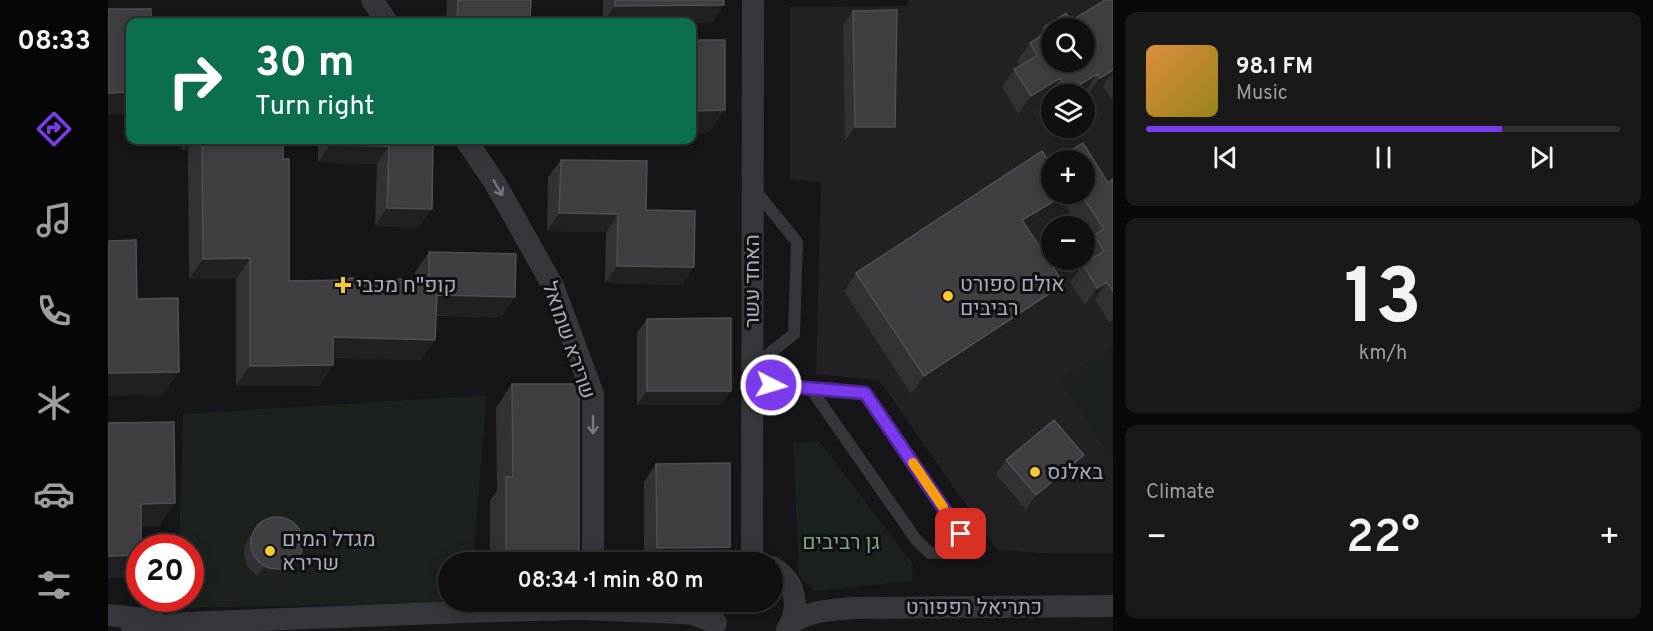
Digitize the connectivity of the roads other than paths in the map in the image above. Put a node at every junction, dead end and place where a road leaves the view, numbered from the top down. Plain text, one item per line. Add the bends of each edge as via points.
1 (372, 0) edge
2 (753, 0) edge
3 (384, 18) edge
4 (469, 144) edge
5 (752, 187) junction
6 (751, 375) junction
7 (811, 389) junction
8 (593, 552) edge
9 (752, 552) edge
10 (783, 574) edge
11 (795, 596) junction
12 (1113, 606) edge
13 (834, 609) junction
14 (464, 612) edge
15 (649, 612) edge
16 (108, 615) edge
17 (717, 619) edge
18 (185, 623) junction
19 (789, 627) edge
20 (132, 631) edge

1 - 3 street
2 - 5 street, האחד עשר
4 -> 8 street, שרירא שמואל via 554,286 593,394
5 - 6 street, האחד עשר
5 - 6 lane via 797,242 794,334
6 - 7 lane
6 - 9 street, האחד עשר
7 - 7 lane via 865,393 961,534 956,553 930,553 917,541
10 - 11 street
11 - 13 street, כתריאל רפפורט via 814,606
11 - 19 street via 796,609
12 - 13 street, כתריאל רפפורט
13 - 19 street, כתריאל רפפורט via 802,616
14 - 18 street
15 - 17 street
16 - 18 street
18 - 20 street

